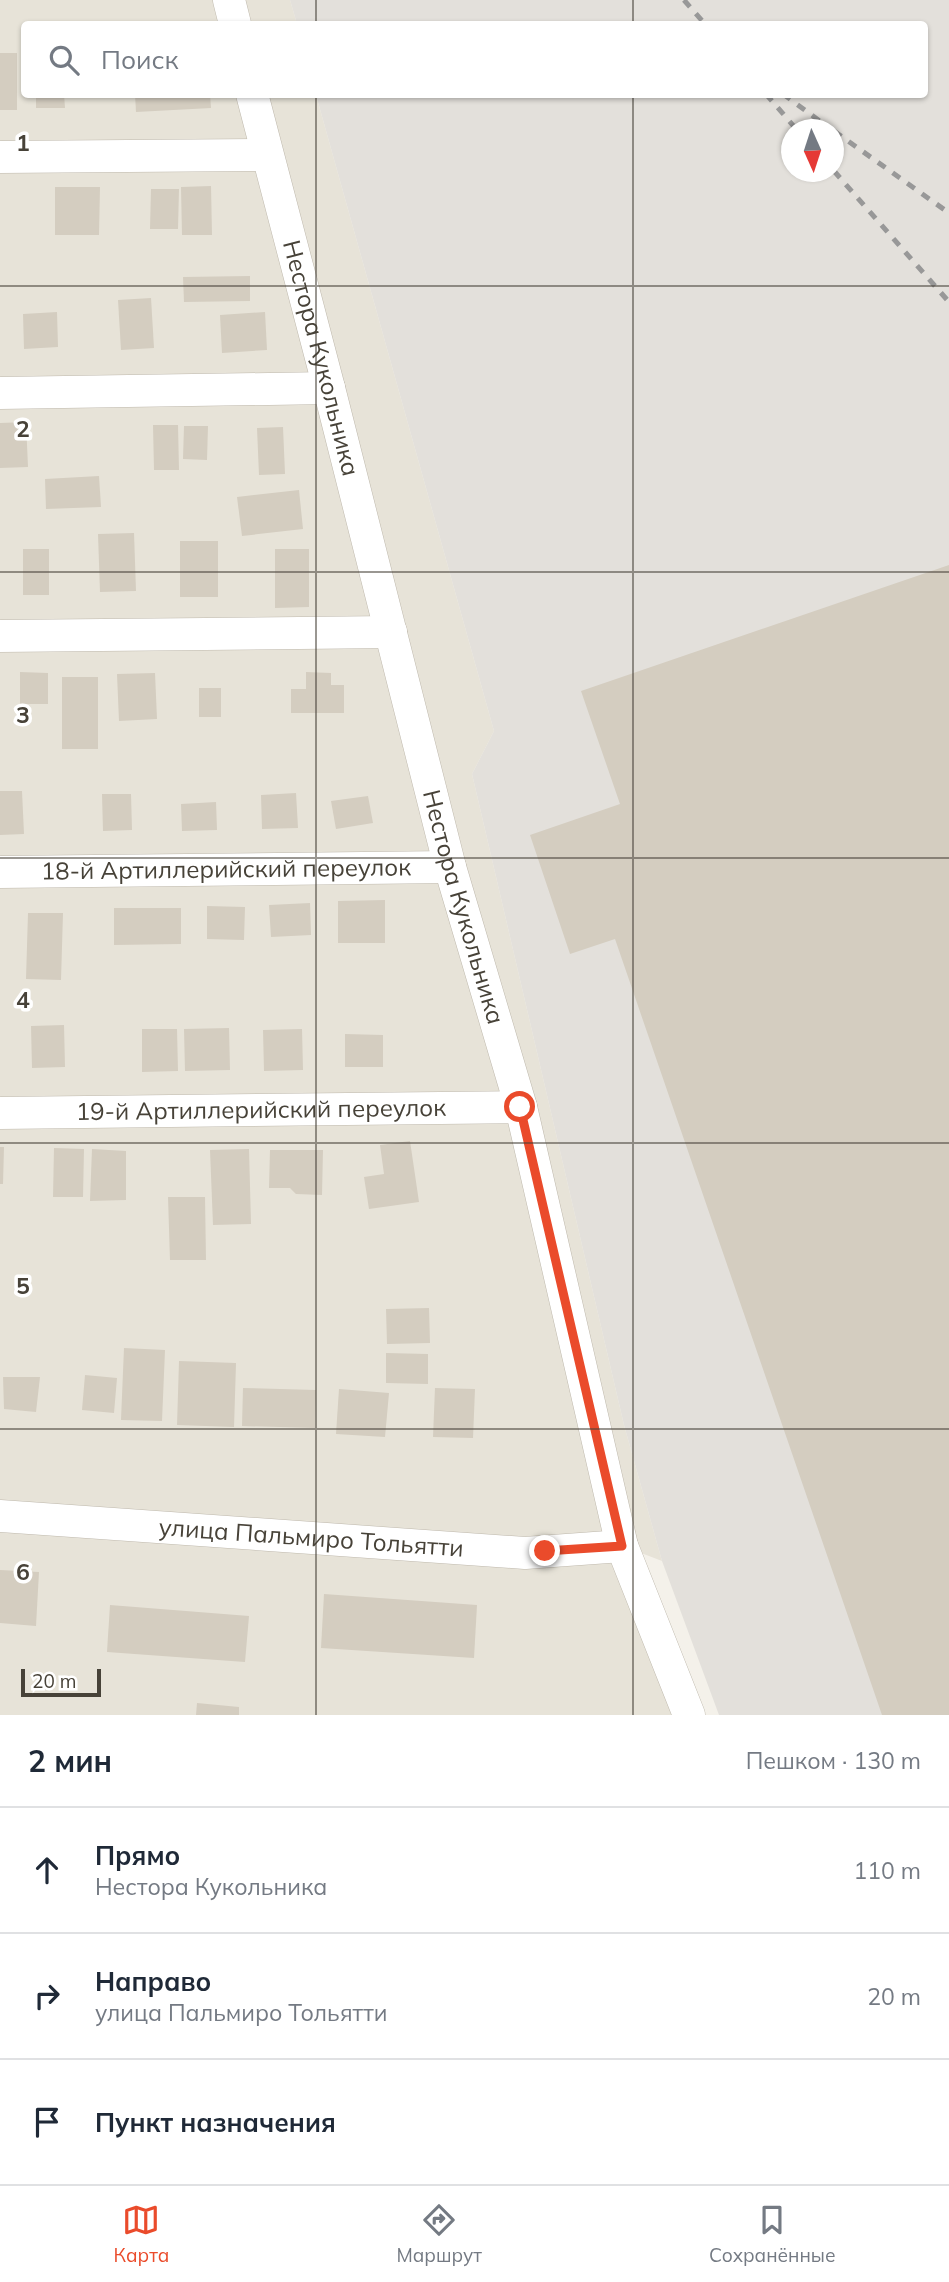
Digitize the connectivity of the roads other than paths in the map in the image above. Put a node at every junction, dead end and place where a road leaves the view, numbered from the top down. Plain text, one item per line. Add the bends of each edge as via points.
1 (229, 0) edge
2 (234, 21) edge
3 (253, 98) edge
4 (266, 155) junction
5 (0, 157) edge
6 (329, 388) junction
7 (0, 393) edge
8 (391, 632) junction
9 (0, 636) edge
10 (450, 867) junction
11 (0, 872) edge
12 (520, 1107) junction
13 (0, 1113) edge
14 (0, 1516) edge
15 (622, 1546) junction
16 (689, 1715) edge

1 - 2 street
3 - 4 street, Нестора Кукольника
4 - 5 street
4 - 6 street, Нестора Кукольника
6 - 7 street
6 - 8 street, Нестора Кукольника
8 - 9 street
8 - 10 street, Нестора Кукольника
10 - 11 street, 18-й Артиллерийский переулок
10 - 12 street, Нестора Кукольника
12 - 13 street, 19-й Артиллерийский переулок
12 - 15 street, Нестора Кукольника
14 - 15 street, улица Пальмиро Тольятти via 525,1553
15 - 16 street, Нестора Кукольника

